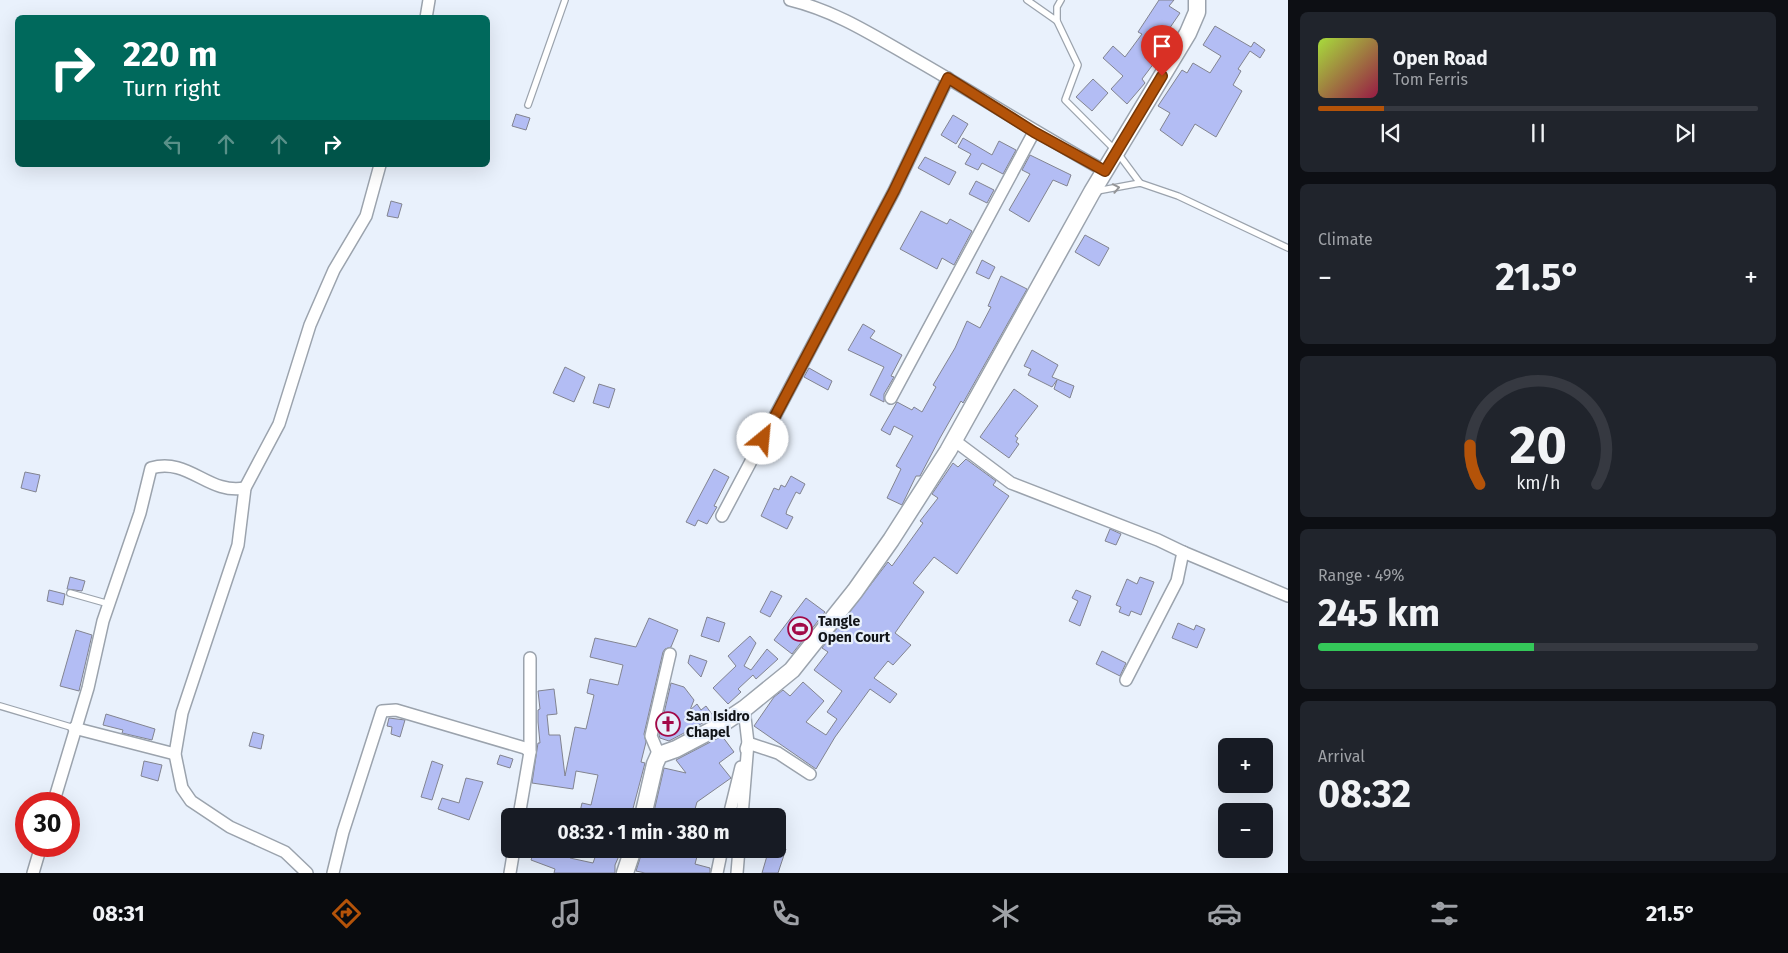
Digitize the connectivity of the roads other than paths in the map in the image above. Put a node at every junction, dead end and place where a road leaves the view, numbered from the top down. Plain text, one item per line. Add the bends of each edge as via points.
1 (429, 0) edge
2 (565, 0) edge
3 (790, 0) edge
4 (1027, 0) edge
5 (1061, 0) edge
6 (1197, 0) edge
7 (426, 15) edge
8 (1057, 21) junction
9 (948, 78) junction
10 (528, 105) dead end
11 (1034, 132) junction
12 (1117, 152) junction
13 (379, 167) edge
14 (1105, 171) junction
15 (1140, 183) junction
16 (1092, 192) junction
17 (1288, 248) edge
18 (891, 398) dead end
19 (954, 441) junction
20 (245, 488) junction
21 (722, 516) dead end
22 (1183, 552) junction
23 (70, 593) dead end
24 (1288, 596) edge
25 (109, 604) junction
26 (670, 654) dead end
27 (530, 658) dead end
28 (1126, 680) dead end
29 (0, 706) edge
30 (744, 709) junction
31 (74, 728) junction
32 (748, 743) junction
33 (530, 752) junction
34 (175, 754) junction
35 (659, 755) junction
36 (810, 774) dead end
37 (56, 792) edge
38 (520, 808) edge
39 (645, 808) edge
40 (731, 808) edge
41 (743, 808) edge
42 (38, 857) edge
43 (512, 858) edge
44 (630, 858) edge
45 (720, 858) edge
46 (738, 858) edge
47 (33, 873) edge
48 (307, 873) edge
49 (333, 873) edge
50 (510, 873) edge
51 (625, 873) edge
52 (717, 873) edge
53 (737, 873) edge

1 - 7 street
2 - 10 lane
3 - 9 street via 846,19
4 - 8 lane
5 - 8 lane via 1057,7
6 - 12 street via 1197,12 1188,33
8 - 12 lane via 1078,65 1065,100
9 - 11 street
9 - 21 street via 894,191
11 - 14 street
11 - 18 street
12 - 14 street
12 - 15 lane
13 - 20 street via 366,216 330,279 310,325 279,424
14 - 16 street
16 -> 15 lane
15 - 17 lane via 1178,196
16 - 19 street
19 - 22 street via 1011,483
19 - 30 street via 891,540 849,598 792,670
20 - 25 street via 227,490 182,468 165,464 152,468
20 - 34 street via 238,545 182,713
22 - 24 street
22 - 28 street via 1177,581
23 - 25 lane
25 - 31 street via 88,688
26 - 35 street via 651,736
27 - 33 street
29 - 31 lane
30 - 32 street
30 - 35 street via 714,729
31 - 34 street
31 - 37 street
32 - 36 street via 778,753
32 - 40 street
32 - 41 street
33 - 38 street
33 - 49 street via 411,714 390,709 382,711
34 - 48 street via 182,788 191,801 230,827 284,852
35 - 39 street
42 - 47 street
43 - 50 street
44 - 51 street
45 - 52 street
46 - 53 street

